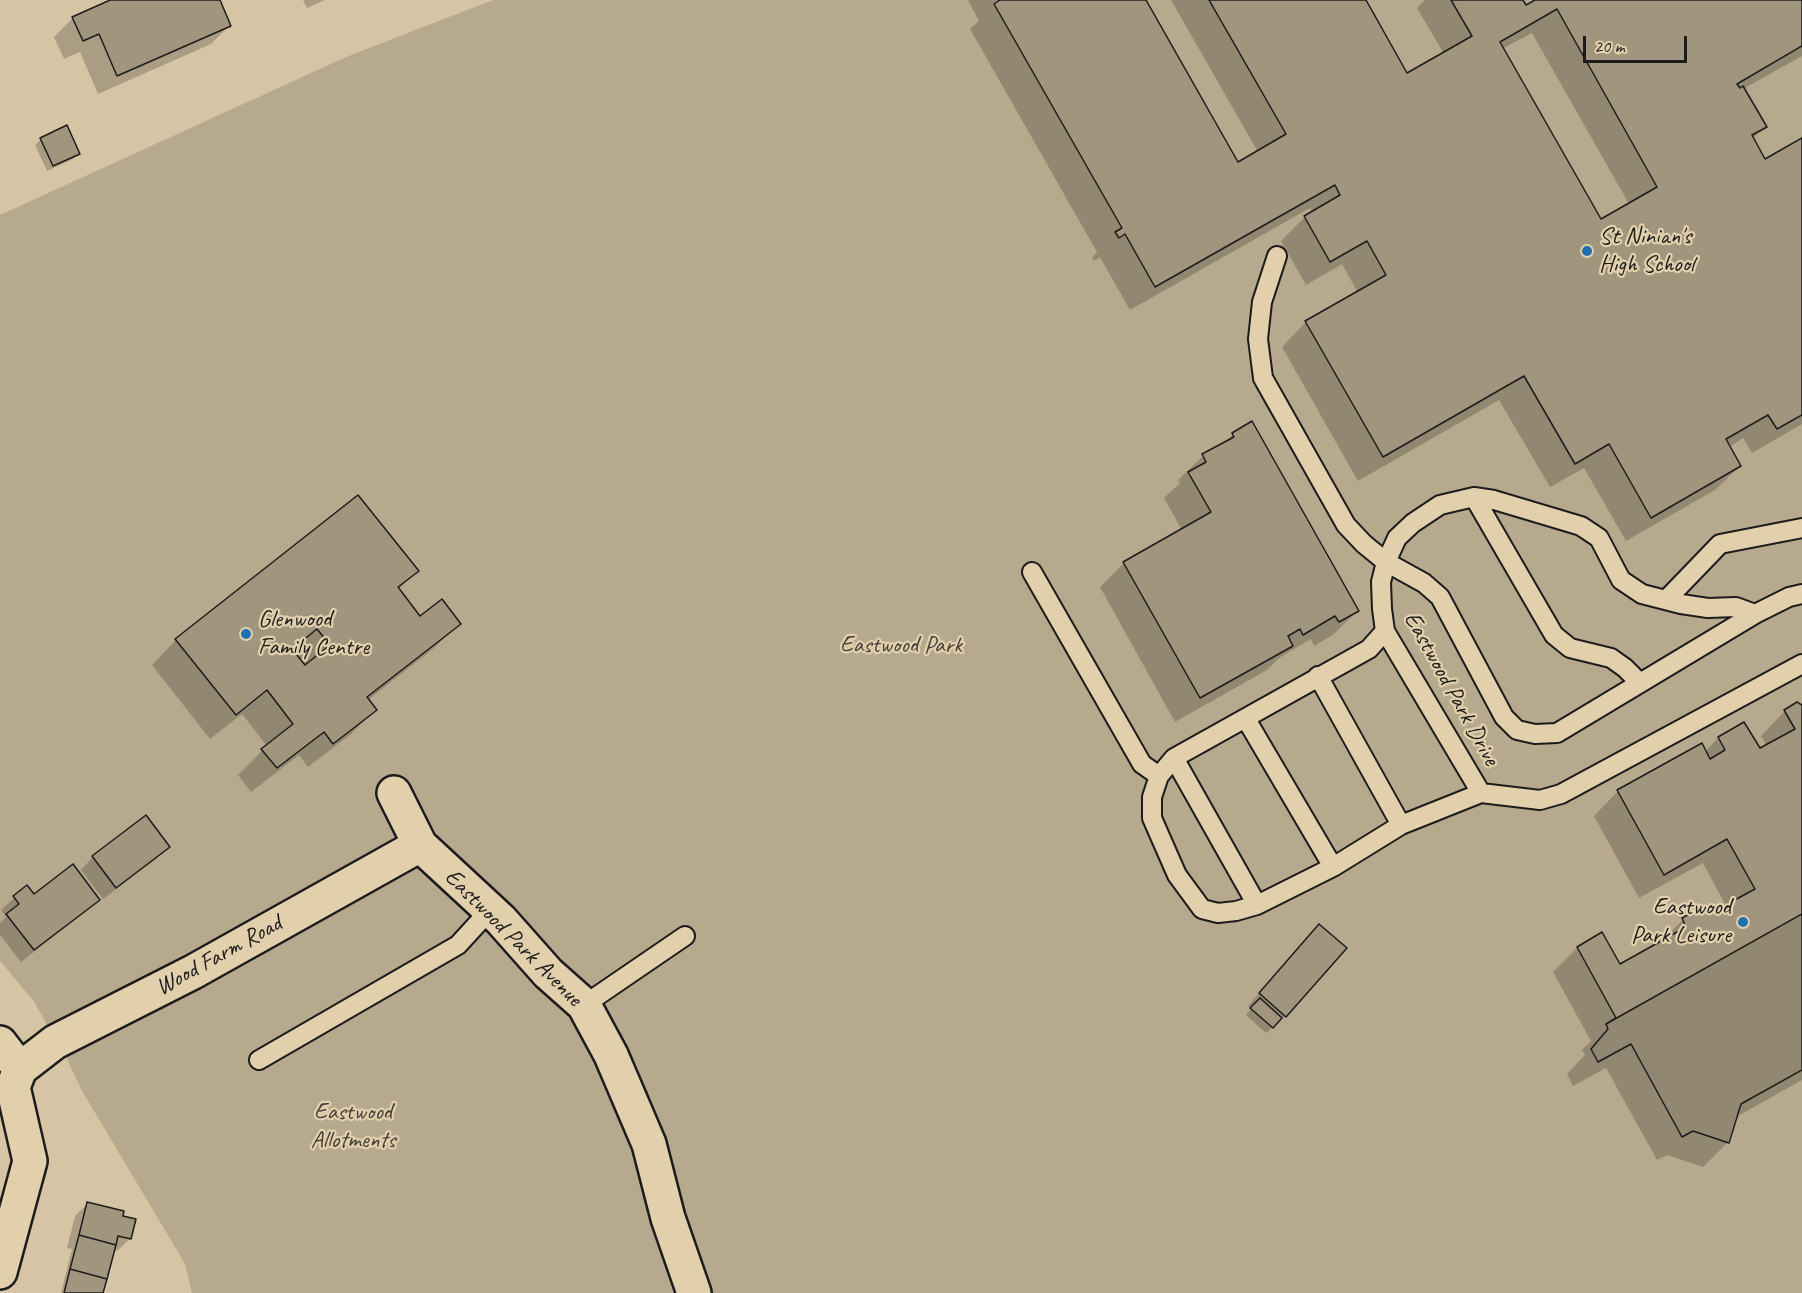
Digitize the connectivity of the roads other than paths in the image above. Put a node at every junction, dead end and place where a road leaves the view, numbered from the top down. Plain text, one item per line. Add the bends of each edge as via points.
1 (1277, 256) dead end
2 (1474, 497) junction
3 (1802, 528) edge
4 (1386, 562) junction
5 (1032, 572) dead end
6 (1802, 594) edge
7 (1665, 600) junction
8 (1755, 614) junction
9 (1385, 631) junction
10 (1802, 664) edge
11 (1318, 676) junction
12 (1640, 683) junction
13 (1246, 719) junction
14 (1174, 758) junction
15 (1159, 776) junction
16 (394, 793) dead end
17 (1481, 793) junction
18 (1401, 825) junction
19 (420, 845) junction
20 (1333, 867) junction
21 (1257, 905) junction
22 (490, 910) junction
23 (685, 936) dead end
24 (584, 1005) junction
25 (0, 1043) edge
26 (259, 1060) dead end
27 (20, 1070) junction
28 (0, 1272) edge
29 (694, 1293) edge

1 - 4 lane via 1262,302 1258,339 1263,378 1346,525
2 - 4 lane, Eastwood Park Drive via 1440,505 1413,523 1397,538
2 - 7 lane, Eastwood Park Drive via 1581,526 1599,538 1621,580 1642,594
2 - 12 lane via 1554,635 1570,648 1611,658
3 - 7 lane via 1720,544
4 - 9 lane, Eastwood Park Drive via 1381,582
4 - 12 lane via 1424,583 1440,597 1504,717 1517,730 1557,733
5 - 15 lane via 1142,764
6 - 8 lane
7 - 8 lane, Eastwood Park Drive via 1707,608 1736,607
8 - 12 lane
9 - 11 lane via 1369,649
9 - 17 lane, Eastwood Park Drive
10 - 17 lane, Eastwood Park Drive via 1561,794 1540,800
11 - 13 lane
11 - 18 lane
13 - 14 lane
13 - 20 lane
14 - 15 lane
14 - 21 lane
15 - 21 lane via 1152,796 1152,818 1177,875 1192,898 1202,909 1218,913
16 - 19 street, Eastwood Park Avenue
17 - 18 lane
18 - 20 lane
19 - 22 street, Eastwood Park Avenue
19 - 27 street, Wood Farm Road via 193,972 55,1042
20 - 21 lane
22 - 24 street, Eastwood Park Avenue
22 - 26 lane via 458,945
23 - 24 lane
24 - 29 street, Eastwood Park Avenue via 611,1055 649,1144
25 - 27 street
27 - 28 street via 13,1087 30,1161

